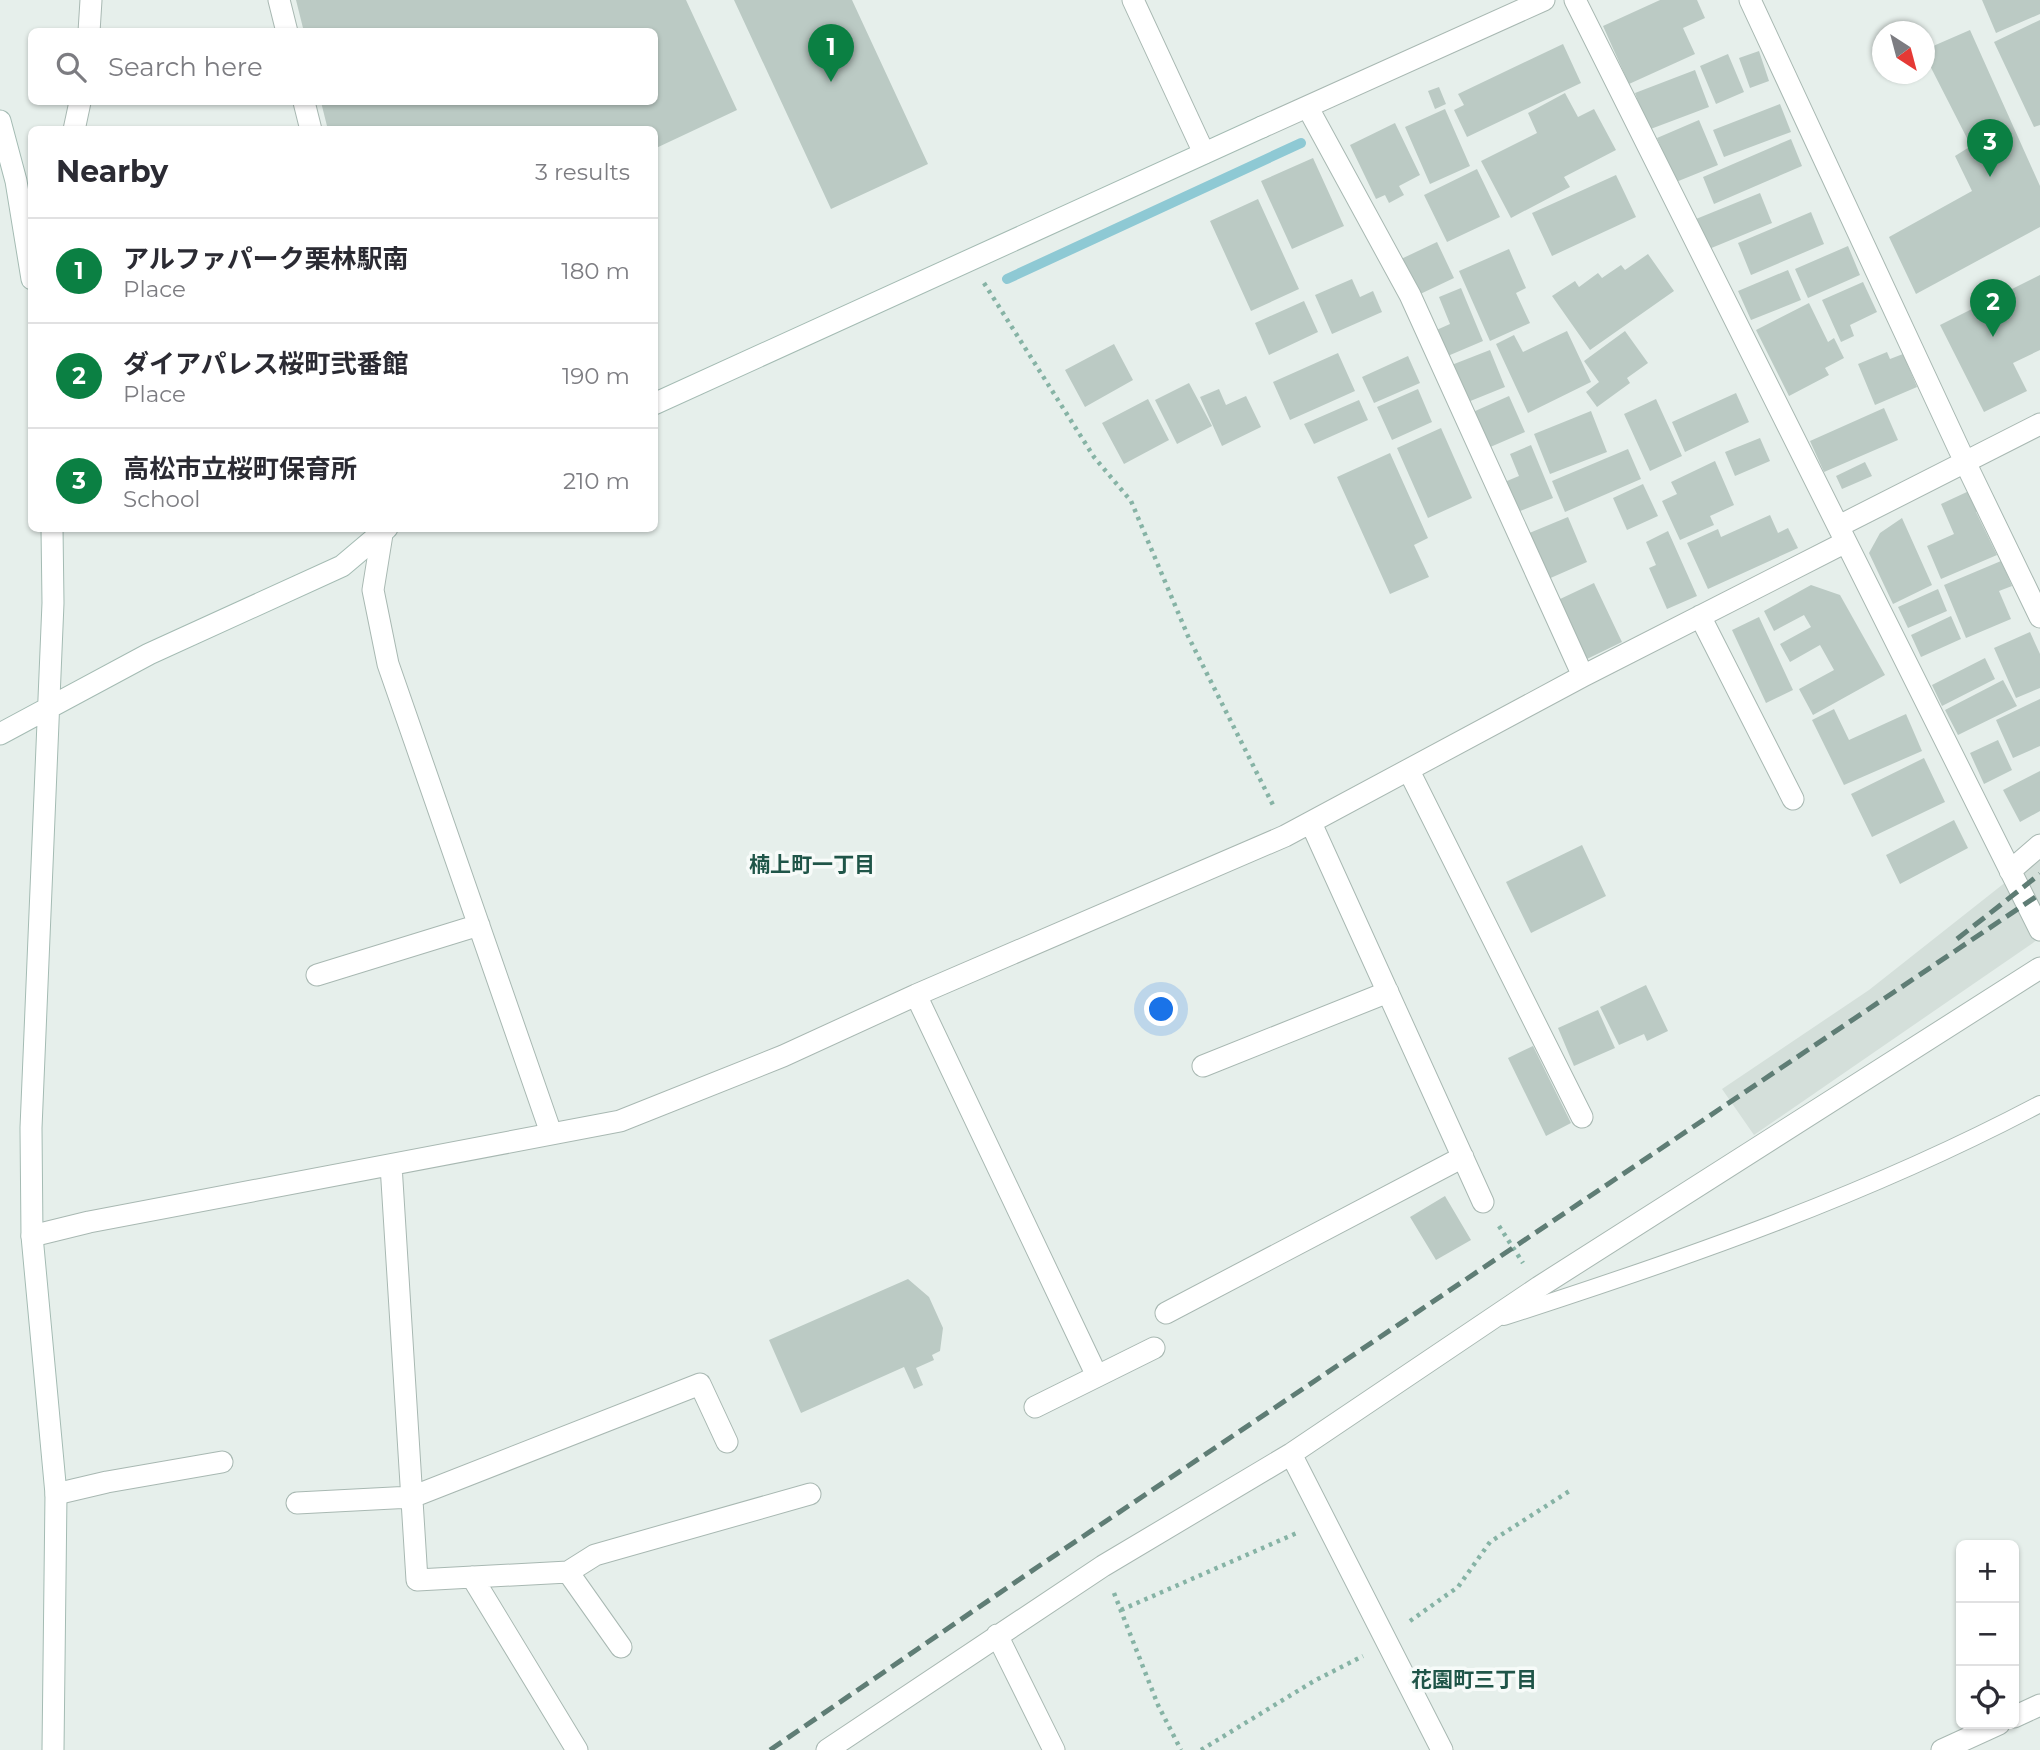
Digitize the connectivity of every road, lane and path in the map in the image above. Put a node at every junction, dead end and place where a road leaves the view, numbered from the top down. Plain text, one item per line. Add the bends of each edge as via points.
1 (91, 0) edge
2 (279, 0) edge
3 (1133, 0) edge
4 (1544, 0) edge
5 (1575, 0) edge
6 (1749, 0) edge
7 (89, 28) edge
8 (285, 28) edge
9 (79, 105) edge
10 (305, 105) edge
11 (1308, 108) junction
12 (0, 121) edge
13 (75, 126) edge
14 (310, 126) edge
15 (1204, 153) junction
16 (24, 179) edge
17 (28, 229) edge
18 (970, 262) junction
19 (658, 402) edge
20 (2040, 424) edge
21 (1965, 462) junction
22 (52, 532) edge
23 (381, 532) edge
24 (383, 532) edge
25 (1842, 534) junction
26 (1700, 616) junction
27 (2040, 617) edge
28 (1583, 676) junction
29 (49, 707) junction
30 (0, 734) edge
31 (1409, 771) junction
32 (1793, 799) dead end
33 (1311, 823) junction
34 (1285, 836) junction
35 (2040, 845) edge
36 (2010, 871) junction
37 (479, 925) junction
38 (2040, 930) edge
39 (2040, 968) edge
40 (317, 975) dead end
41 (1388, 992) junction
42 (916, 995) junction
43 (1203, 1066) dead end
44 (2040, 1104) edge
45 (1582, 1117) dead end
46 (551, 1133) junction
47 (1463, 1157) junction
48 (391, 1165) junction
49 (1483, 1202) joint
50 (32, 1236) junction
51 (1539, 1287) junction
52 (1166, 1313) dead end
53 (1488, 1322) junction
54 (1154, 1348) dead end
55 (1097, 1376) junction
56 (1035, 1407) dead end
57 (727, 1442) dead end
58 (1291, 1454) junction
59 (222, 1462) dead end
60 (56, 1494) junction
61 (810, 1494) dead end
62 (412, 1497) junction
63 (297, 1503) dead end
64 (1325, 1520) junction
65 (1103, 1566) junction
66 (568, 1572) junction
67 (472, 1577) junction
68 (1121, 1610) junction
69 (997, 1635) junction
70 (621, 1647) dead end
71 (2040, 1705) edge
72 (2019, 1715) edge
73 (1987, 1729) edge
74 (53, 1750) edge
75 (577, 1750) edge
76 (827, 1750) edge
77 (1054, 1750) edge
78 (1181, 1750) edge
79 (1442, 1750) edge
80 (1942, 1750) edge

1 - 7 street
2 - 8 street
3 - 15 street
4 - 11 street
5 - 25 street
6 - 21 street
9 - 13 street
10 - 14 street
11 - 15 street
11 - 28 street via 1410,295
12 - 16 street
15 - 18 street
16 - 17 street
18 - 19 street
18 - 34 path via 1094,457 1131,501 1188,636
20 - 21 street
21 - 25 street
21 - 27 street
22 - 29 street
23 - 29 street via 342,566 149,654
24 - 37 street via 373,590 388,664
25 - 26 street
25 - 36 street
26 - 28 street
26 - 32 street
28 - 31 street
29 - 30 street
29 - 50 street via 31,1128
31 - 33 street
31 - 45 street
33 - 34 street
33 - 41 street
34 - 42 street
35 - 36 street
36 - 38 street
37 - 40 street
37 - 46 street
39 - 51 street
41 - 43 street
41 - 47 street
42 - 46 street via 783,1056 620,1121
42 - 55 street
44 - 53 lane via 1843,1197 1601,1286
46 - 48 street
47 - 49 street
47 - 52 street
48 - 50 street
48 - 62 street
49 - 51 path
50 - 60 street
51 - 53 street
53 - 58 street
54 - 55 street
55 - 56 street
57 - 62 street via 700,1384
58 - 64 street
58 - 65 street
59 - 60 street
60 - 74 street
61 - 66 street via 595,1555
62 - 63 street
62 - 67 street via 417,1580
64 - 68 path
64 - 79 street
65 - 68 path
65 - 69 street
66 - 67 street
66 - 70 street
67 - 75 street
68 - 78 path
69 - 76 street
69 - 77 street
71 - 72 street
73 - 80 street

